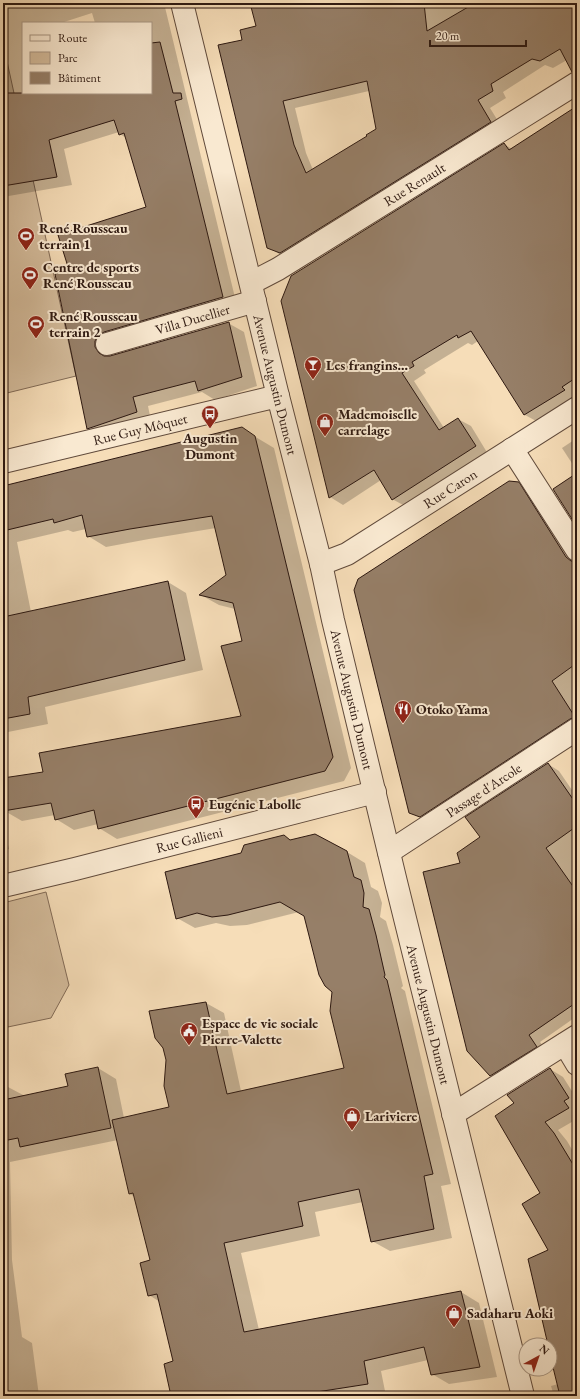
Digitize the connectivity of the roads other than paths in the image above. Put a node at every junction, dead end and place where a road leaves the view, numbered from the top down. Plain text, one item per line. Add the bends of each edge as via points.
1 (186, 4) edge
2 (577, 83) edge
3 (253, 292) junction
4 (107, 344) dead end
5 (278, 396) junction
6 (577, 408) edge
7 (512, 449) junction
8 (3, 462) edge
9 (577, 550) edge
10 (321, 564) junction
11 (577, 729) edge
12 (375, 792) junction
13 (389, 852) junction
14 (3, 886) edge
15 (571, 1040) edge
16 (577, 1064) edge
17 (453, 1114) junction
18 (523, 1396) edge

1 - 3 street, Avenue Augustin Dumont
2 - 3 street, Rue Renault via 284,265
3 - 4 street, Villa Ducellier
3 - 5 street, Avenue Augustin Dumont
5 - 8 street, Rue Guy Môquet
5 - 10 street, Avenue Augustin Dumont
6 - 7 street, Rue Caron
7 - 9 street
7 - 10 street, Rue Caron via 347,554
10 - 12 street, Avenue Augustin Dumont
11 - 13 street, Passage d'Arcole
12 - 13 street, Avenue Augustin Dumont
12 - 14 street, Rue Gallieni
13 - 17 street, Avenue Augustin Dumont
15 - 16 street
15 - 17 street
17 - 18 street, Avenue Augustin Dumont

